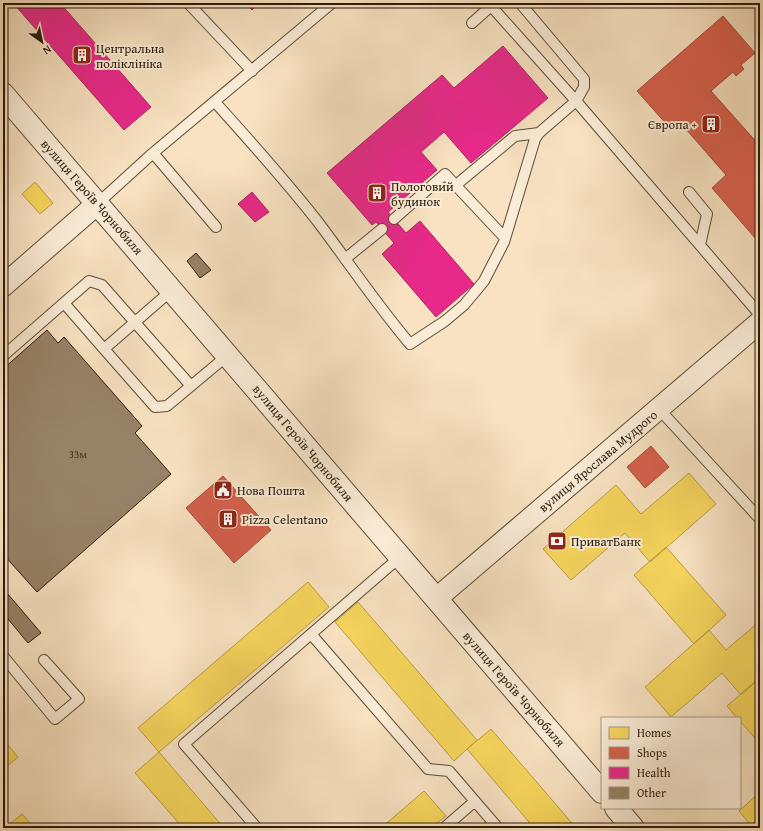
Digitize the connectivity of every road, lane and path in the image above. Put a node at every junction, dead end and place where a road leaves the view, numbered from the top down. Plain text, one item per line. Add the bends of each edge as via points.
1 (188, 3) edge
2 (332, 3) edge
3 (520, 3) edge
4 (472, 23) dead end
5 (252, 71) junction
6 (3, 94) edge
7 (576, 101) junction
8 (215, 102) junction
9 (538, 133) junction
10 (153, 153) junction
11 (456, 185) junction
12 (688, 192) dead end
13 (97, 204) junction
14 (394, 219) dead end
15 (216, 227) dead end
16 (382, 229) dead end
17 (505, 238) junction
18 (700, 245) junction
19 (345, 259) junction
20 (3, 286) edge
21 (172, 290) junction
22 (64, 303) junction
23 (760, 315) edge
24 (760, 322) edge
25 (104, 349) junction
26 (228, 355) junction
27 (3, 356) edge
28 (191, 386) junction
29 (659, 409) junction
30 (760, 519) edge
31 (400, 557) junction
32 (436, 599) junction
33 (311, 634) junction
34 (3, 656) edge
35 (44, 660) dead end
36 (601, 791) edge
37 (474, 801) junction
38 (617, 809) edge
39 (257, 828) edge
40 (444, 828) edge
41 (498, 828) edge
42 (633, 828) edge

1 - 5 lane
2 - 5 lane
3 - 7 lane via 584,79 584,87
4 - 7 lane via 491,6
5 - 8 lane
6 - 13 street, вулиця Героїв Чорнобиля
7 - 9 lane
7 - 18 lane
8 - 10 lane
8 - 19 lane via 283,179
9 - 11 lane via 514,136
9 - 17 lane
10 - 13 lane
10 - 15 lane
11 - 14 lane via 445,174
11 - 17 lane
12 - 18 lane via 707,214
13 - 20 street
13 - 21 street, вулиця Героїв Чорнобиля
16 - 19 lane
17 - 19 lane via 484,280 464,305 410,344
18 - 23 lane
21 - 25 lane
21 - 26 street, вулиця Героїв Чорнобиля
22 - 25 lane
22 - 27 lane
22 - 28 lane via 89,281 102,284
24 - 29 street, вулиця Ярослава Мудрого
25 - 28 lane via 155,407 167,406
26 - 28 lane
26 - 31 street, вулиця Героїв Чорнобиля
29 - 30 lane
29 - 32 street, вулиця Ярослава Мудрого
31 - 32 street, вулиця Героїв Чорнобиля
31 - 33 lane
32 - 36 street, вулиця Героїв Чорнобиля
33 - 37 lane via 428,769 449,771
33 - 39 lane via 184,744
34 - 35 lane via 55,719 79,699
37 - 40 lane
37 - 41 lane
38 - 42 street

